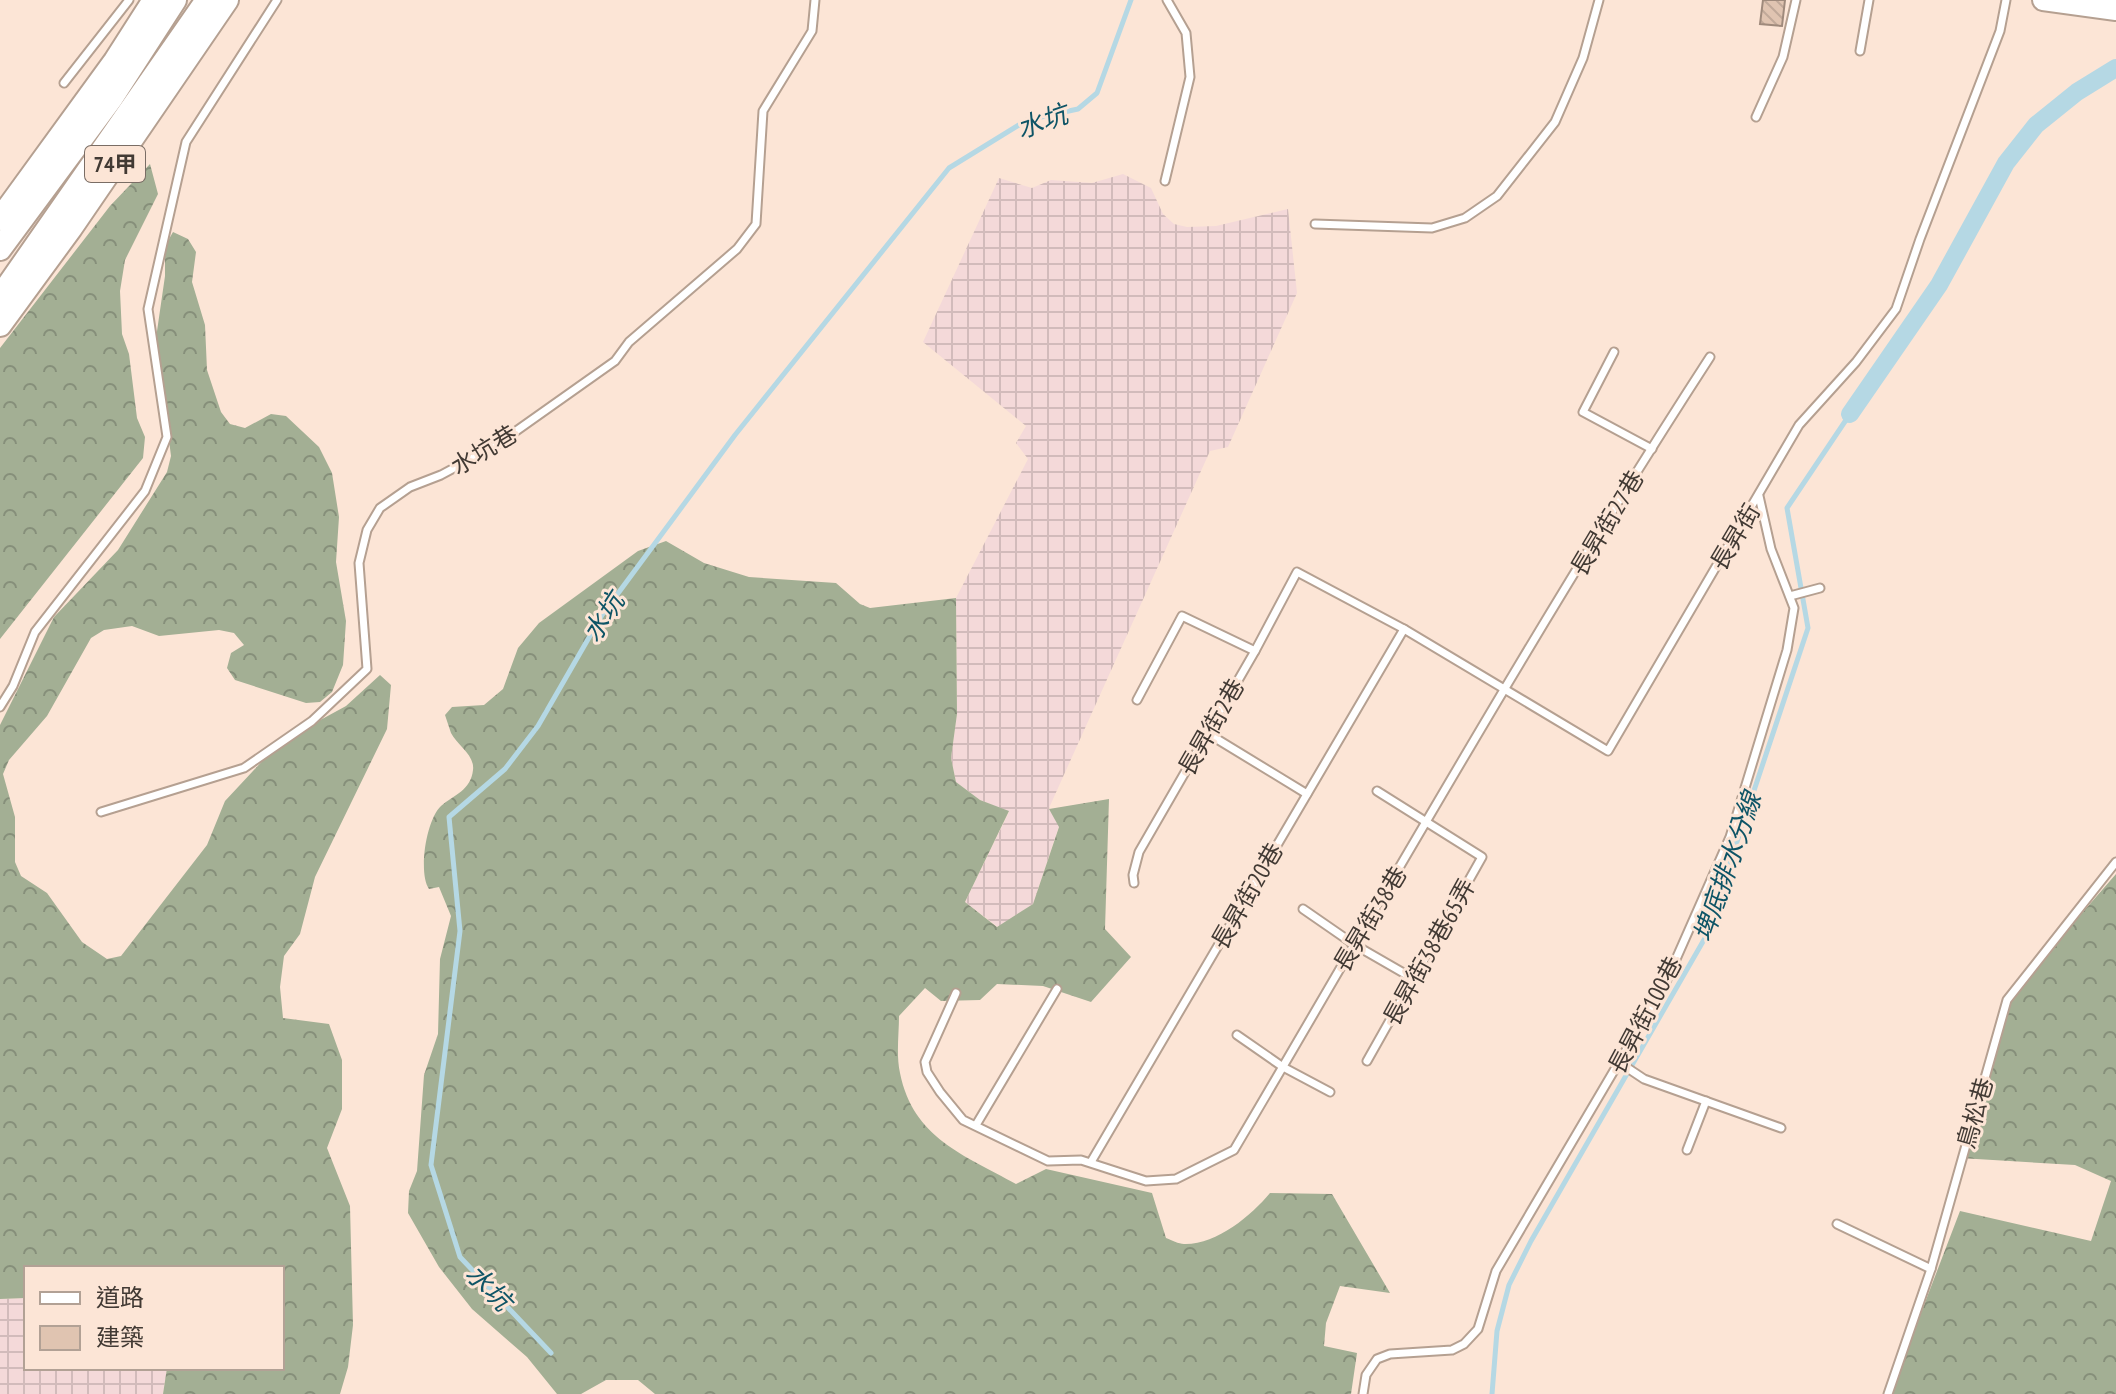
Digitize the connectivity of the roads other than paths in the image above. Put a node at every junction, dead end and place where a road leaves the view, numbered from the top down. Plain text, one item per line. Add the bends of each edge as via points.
1 (129, 0) edge
2 (154, 0) edge
3 (175, 0) edge
4 (207, 0) edge
5 (227, 0) edge
6 (277, 0) edge
7 (815, 0) edge
8 (1167, 0) edge
9 (1599, 0) edge
10 (1796, 0) edge
11 (1869, 0) edge
12 (2006, 0) edge
13 (2043, 0) edge
14 (2116, 10) edge
15 (1860, 51) dead end
16 (64, 83) dead end
17 (1756, 117) dead end
18 (1165, 181) dead end
19 (0, 219) edge
20 (1315, 224) dead end
21 (0, 249) edge
22 (0, 297) edge
23 (0, 325) edge
24 (1614, 352) dead end
25 (1710, 357) dead end
26 (1652, 449) junction
27 (1759, 496) junction
28 (1297, 572) joint
29 (1820, 588) dead end
30 (1790, 596) junction
31 (1404, 629) junction
32 (1255, 651) junction
33 (1506, 689) junction
34 (1137, 700) dead end
35 (0, 707) edge
36 (1207, 733) junction
37 (1377, 791) dead end
38 (1307, 794) junction
39 (101, 812) dead end
40 (1427, 823) junction
41 (2116, 862) edge
42 (1134, 883) dead end
43 (1303, 909) dead end
44 (1355, 945) junction
45 (1414, 979) junction
46 (1057, 989) dead end
47 (956, 993) dead end
48 (1237, 1035) dead end
49 (1367, 1061) dead end
50 (1620, 1063) junction
51 (1283, 1067) junction
52 (1330, 1092) dead end
53 (1706, 1101) junction
54 (976, 1125) junction
55 (1781, 1128) dead end
56 (1687, 1150) dead end
57 (1091, 1162) junction
58 (1837, 1224) dead end
59 (1931, 1269) junction
60 (1363, 1394) edge
61 (1888, 1394) edge

1 - 16 lane
2 - 19 main road, 74甲
3 - 21 main road, 74甲 via 111,99
4 - 22 main road, 74甲
5 - 23 main road, 74甲
6 - 35 lane via 186,142 148,309 167,437 145,491 35,632
7 - 39 lane, 水坑巷 via 812,31 763,111 756,224 737,249 629,342 615,361 495,446 410,487 380,508 367,530 359,563 367,669 312,721 244,768
8 - 18 lane via 1186,33 1190,77
9 - 20 lane via 1583,58 1555,122 1497,196 1465,218 1432,228
10 - 17 lane via 1783,57
11 - 15 lane
12 - 27 lane, 長昇街 via 2000,31 1896,309 1799,425
13 - 14 main road
24 - 26 lane via 1583,412
25 - 26 lane, 長昇街27巷
26 - 33 lane, 長昇街27巷
27 - 30 lane, 長昇街100巷 via 1771,549
27 - 33 lane, 長昇街 via 1608,751
28 - 31 lane, 長昇街
28 - 32 lane, 長昇街2巷
29 - 30 lane
30 - 50 lane, 長昇街100巷 via 1794,608 1787,650 1730,837 1665,984
31 - 33 lane, 長昇街
31 - 38 lane, 長昇街20巷
32 - 34 lane via 1182,616
32 - 36 lane, 長昇街2巷
33 - 40 lane, 長昇街38巷
36 - 38 lane
36 - 42 lane, 長昇街2巷 via 1139,852
37 - 40 lane
38 - 57 lane, 長昇街20巷
40 - 44 lane, 長昇街38巷
40 - 45 lane, 長昇街38巷65弄 via 1482,857
41 - 59 lane, 鳥松巷 via 2007,1000
43 - 44 lane
44 - 45 lane
44 - 51 lane, 長昇街38巷
45 - 49 lane, 長昇街38巷65弄
46 - 54 lane
47 - 54 lane via 925,1062 940,1092 963,1120
48 - 51 lane
50 - 53 lane via 1644,1079
50 - 60 lane, 長昇街100巷 via 1496,1271 1478,1329 1452,1350 1377,1359 1366,1375
51 - 52 lane
51 - 57 lane, 長昇街38巷 via 1234,1150 1176,1179 1146,1181
53 - 55 lane
53 - 56 lane
54 - 57 lane via 1048,1161
58 - 59 lane
59 - 61 lane, 鳥松巷

